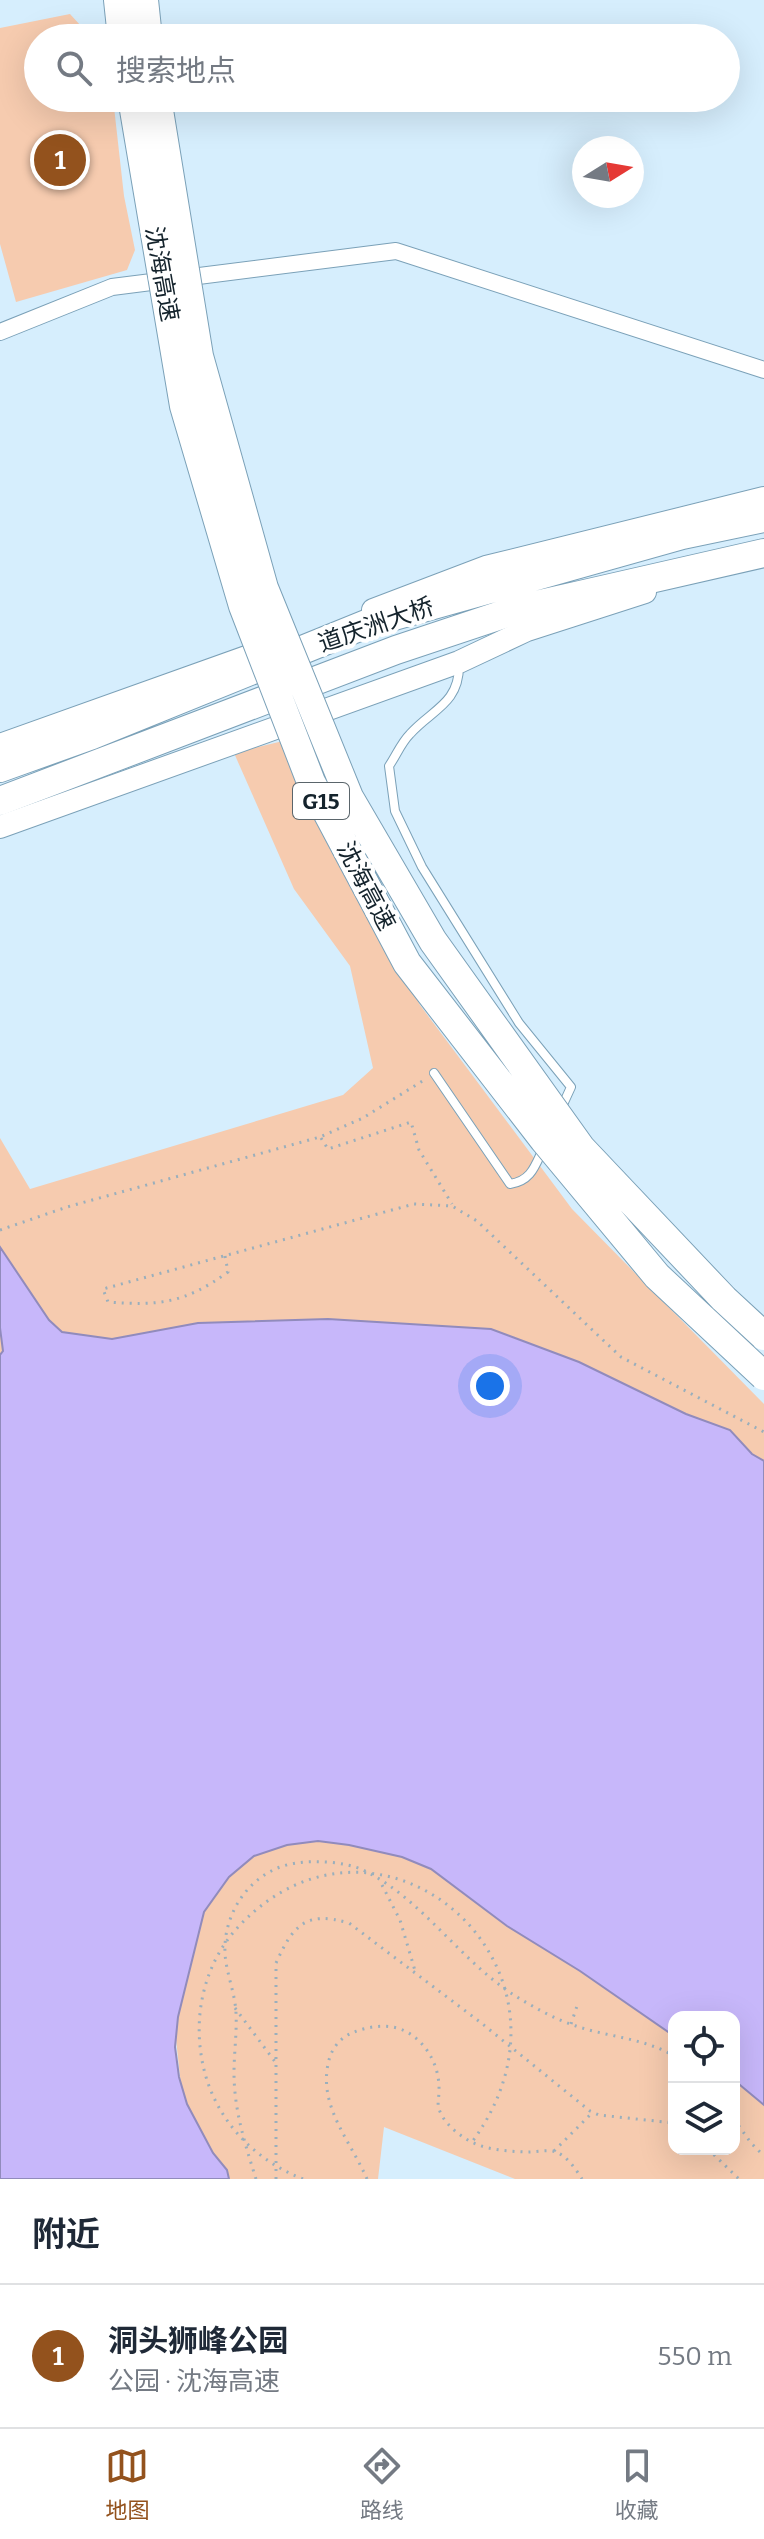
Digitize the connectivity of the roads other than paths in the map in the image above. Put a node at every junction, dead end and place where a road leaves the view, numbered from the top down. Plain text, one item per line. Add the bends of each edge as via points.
1 (118, 0) edge
2 (144, 0) edge
3 (121, 24) edge
4 (147, 24) edge
5 (134, 112) edge
6 (159, 112) edge
7 (0, 332) edge
8 (764, 370) edge
9 (764, 498) edge
10 (764, 518) edge
11 (764, 553) edge
12 (764, 563) edge
13 (459, 662) junction
14 (0, 745) edge
15 (0, 768) edge
16 (0, 801) edge
17 (0, 827) edge
18 (434, 1073) road end
19 (764, 1336) edge
20 (764, 1376) edge

1 - 3 highway
2 - 4 highway
5 - 20 highway, 沈海高速 / G15, bridge via 184,406 243,606 311,782 407,963 657,1276
6 - 19 highway, 沈海高速 / G15, bridge via 199,356 264,588 349,797 433,941 581,1148
7 - 8 street via 112,287 396,251
9 - 14 main road via 486,567
10 - 15 highway, 道庆洲大桥, bridge via 682,535 369,623
11 - 16 highway, 道庆洲大桥, bridge via 505,613
12 - 13 main road via 663,586 527,630
13 - 17 main road
13 - 18 lane via 453,692 410,734 389,766 395,811 422,867 519,1023 571,1087 523,1182 510,1184

